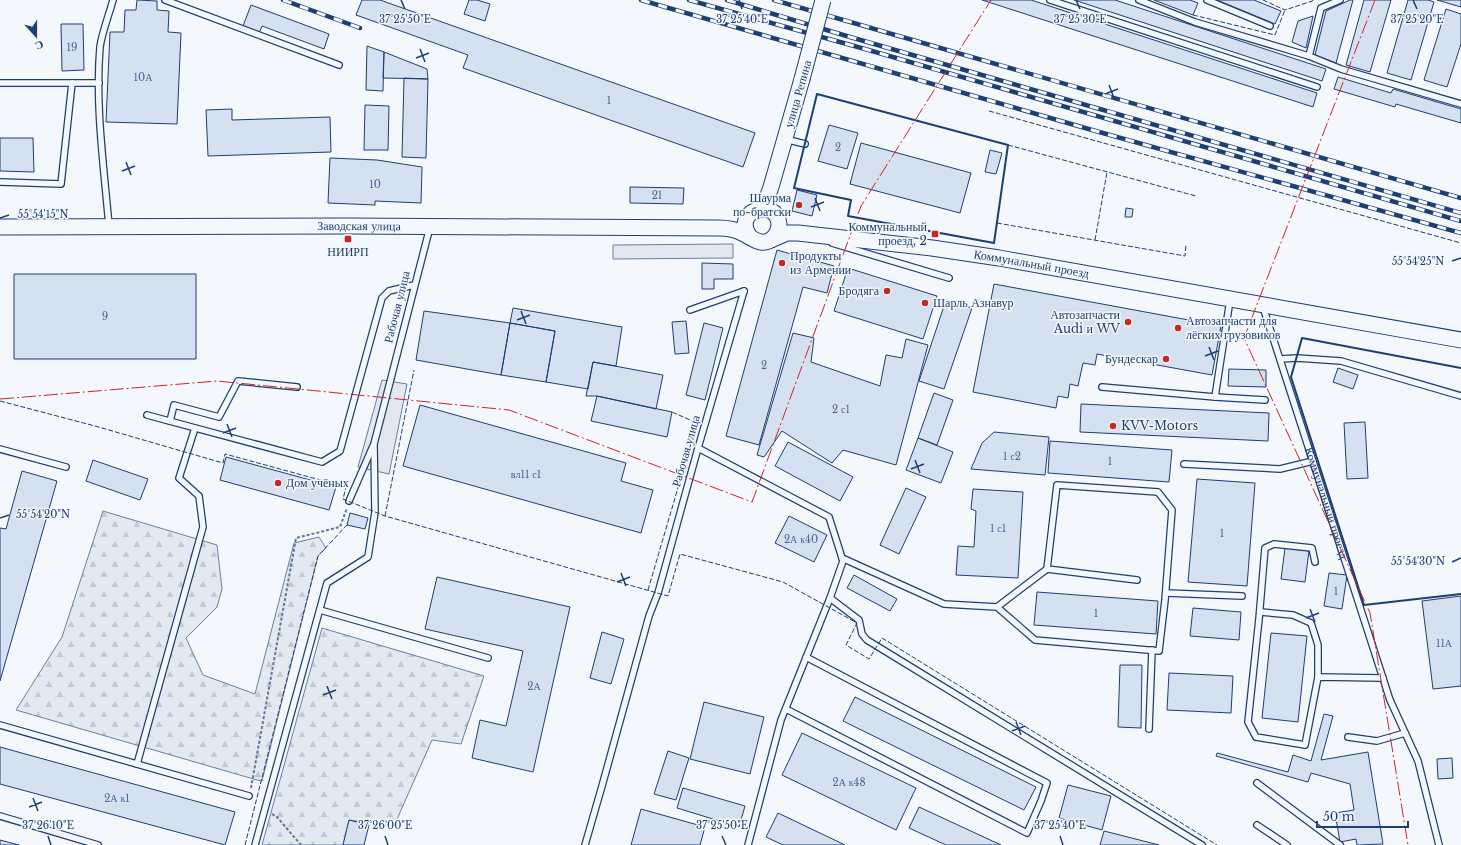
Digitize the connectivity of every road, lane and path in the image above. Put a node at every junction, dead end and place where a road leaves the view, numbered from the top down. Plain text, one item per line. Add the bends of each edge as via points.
1 (113, 0) edge
2 (165, 0) edge
3 (823, 0) edge
4 (1050, 0) edge
5 (1139, 0) edge
6 (1206, 0) edge
7 (1340, 0) edge
8 (1270, 26) dead end
9 (1309, 56) junction
10 (339, 65) dead end
11 (0, 82) edge
12 (72, 83) junction
13 (100, 83) junction
14 (1317, 87) dead end
15 (1461, 104) edge
16 (785, 139) junction
17 (804, 144) dead end
18 (0, 182) edge
19 (771, 187) junction
20 (754, 212) junction
21 (775, 215) junction
22 (109, 226) junction
23 (0, 227) edge
24 (430, 227) junction
25 (718, 228) junction
26 (804, 234) junction
27 (751, 238) junction
28 (771, 240) junction
29 (949, 278) dead end
30 (414, 285) junction
31 (1230, 299) junction
32 (1263, 305) junction
33 (690, 310) dead end
34 (1461, 340) edge
35 (1280, 359) junction
36 (297, 387) dead end
37 (1102, 387) dead end
38 (1461, 396) edge
39 (1215, 397) junction
40 (1264, 400) dead end
41 (147, 415) dead end
42 (170, 421) junction
43 (195, 428) junction
44 (374, 444) junction
45 (0, 448) edge
46 (698, 448) junction
47 (1313, 461) junction
48 (1184, 464) dead end
49 (66, 467) dead end
50 (349, 501) joint
51 (842, 558) junction
52 (1315, 562) dead end
53 (1047, 570) junction
54 (1137, 580) dead end
55 (1166, 593) junction
56 (1242, 596) dead end
57 (830, 598) junction
58 (997, 607) junction
59 (320, 610) junction
60 (1260, 612) junction
61 (1152, 650) junction
62 (806, 657) junction
63 (488, 658) dead end
64 (1318, 677) junction
65 (1382, 678) junction
66 (786, 709) junction
67 (0, 725) edge
68 (1149, 729) dead end
69 (1405, 733) junction
70 (1348, 737) dead end
71 (137, 764) junction
72 (1257, 783) dead end
73 (249, 796) joint
74 (265, 809) junction
75 (0, 816) edge
76 (1257, 825) dead end
77 (98, 845) edge
78 (255, 845) edge
79 (301, 845) edge
80 (585, 845) edge
81 (748, 845) edge
82 (1202, 845) edge
83 (1287, 845) edge
84 (1340, 845) edge
85 (1439, 845) edge

1 - 13 lane via 100,46
2 - 10 lane
3 - 16 street, улица Репина, bridge
4 - 14 lane
5 - 9 lane via 1196,22
6 - 8 lane
7 - 9 lane via 1321,8
9 - 15 lane
11 - 12 lane
12 - 13 lane
12 - 18 lane via 61,184
13 - 22 lane via 100,123
16 - 17 lane
16 - 19 street, улица Репина
19 - 20 street, улица Репина via 766,201
19 - 21 street, улица Репина via 770,200
20 - 21 street via 764,208
20 - 25 street, Заводская улица via 737,224
20 - 27 street via 747,218 746,229
21 - 26 street, Коммунальный проезд via 788,229
21 - 28 street via 779,222 778,232
22 - 23 street, Заводская улица
22 - 24 street, Заводская улица
24 - 25 street, Заводская улица
24 - 30 lane, Рабочая улица
25 - 27 street, Заводская улица via 742,232
26 - 28 street, Коммунальный проезд via 787,233
26 - 29 lane
26 - 31 street, Коммунальный проезд via 999,258
27 - 28 street via 760,242
30 - 43 lane via 389,291 382,298 340,451 322,462
30 - 44 lane, Рабочая улица
31 - 32 street, Коммунальный проезд
31 - 39 lane
32 - 34 street, Коммунальный проезд
32 - 35 lane, Коммунальный проезд
33 - 46 lane, Рабочая улица via 744,291
35 - 38 lane via 1341,361
35 - 47 lane, Коммунальный проезд
36 - 42 lane via 238,381 219,417 174,405
37 - 39 lane
39 - 40 lane
41 - 42 lane
42 - 43 lane
43 - 71 lane via 179,478 199,496 203,527
44 - 50 lane
44 - 59 lane, Рабочая улица via 375,512 368,557 327,583
45 - 49 lane
46 - 51 lane via 829,517
46 - 80 lane, Рабочая улица
47 - 48 lane via 1280,469
47 - 65 lane, Коммунальный проезд
50 - 73 path via 340,527 296,538
51 - 57 lane
51 - 58 lane via 944,604
52 - 60 lane via 1312,548 1274,544 1265,548
53 - 54 lane
53 - 55 lane via 1057,485 1158,492 1172,510
53 - 58 lane
55 - 56 lane
55 - 61 lane via 1159,651
57 - 62 lane
57 - 82 lane via 859,620 862,634 876,647
58 - 61 lane via 1035,640
59 - 63 lane
59 - 74 lane, Рабочая улица
60 - 64 lane via 1293,615 1311,623 1318,645
60 - 64 lane via 1248,722 1256,738 1305,745
61 - 68 lane
62 - 66 lane
62 - 66 lane via 1047,783 1027,833
64 - 65 lane
65 - 69 lane, Коммунальный проезд
66 - 81 lane
67 - 71 lane
69 - 70 lane via 1377,741
69 - 85 lane, Коммунальный проезд via 1418,761
71 - 73 lane
72 - 84 lane
74 - 78 lane, Рабочая улица
74 - 79 path via 277,817
75 - 77 lane
76 - 83 lane

